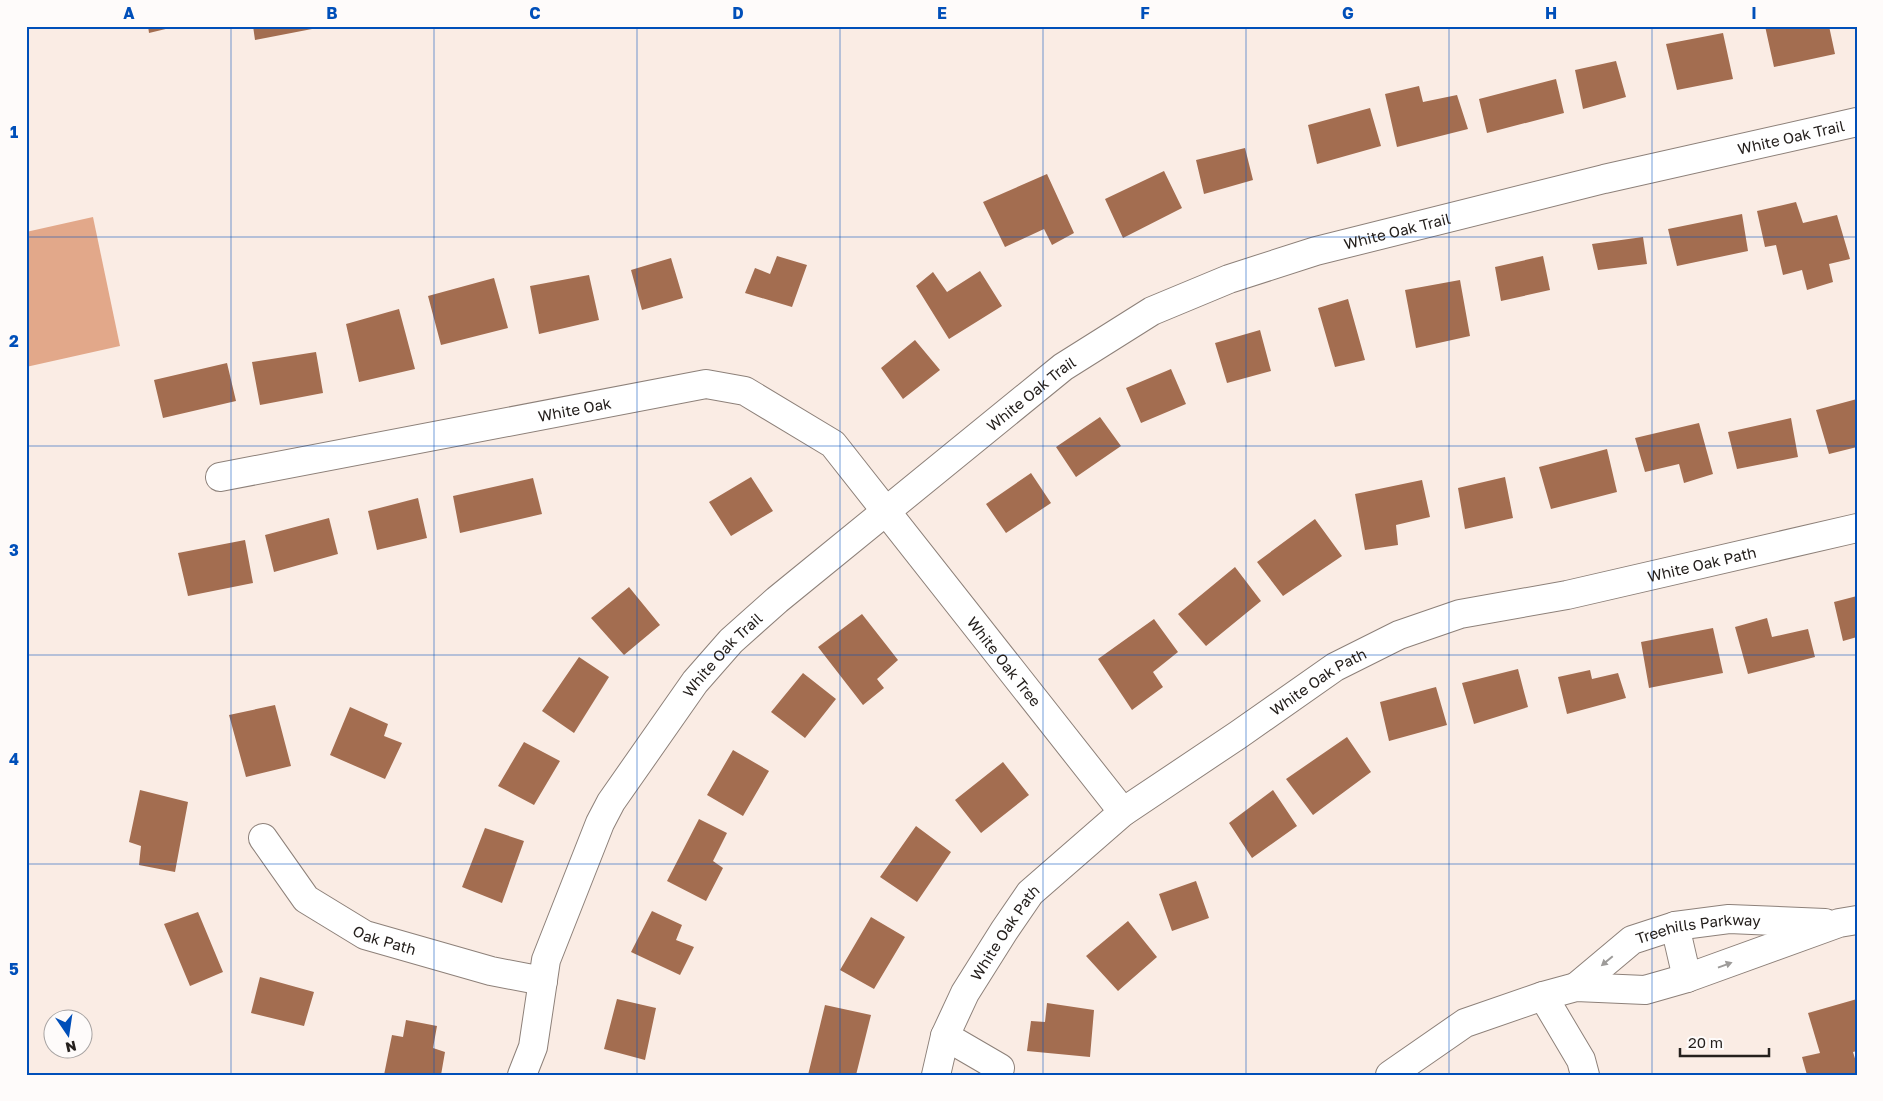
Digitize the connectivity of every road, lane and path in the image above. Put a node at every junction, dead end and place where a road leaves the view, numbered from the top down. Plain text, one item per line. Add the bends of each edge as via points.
1 (1857, 122) edge
2 (220, 477) dead end
3 (886, 510) junction
4 (1857, 528) edge
5 (1123, 812) junction
6 (263, 838) dead end
7 (1848, 922) edge
8 (1675, 926) junction
9 (1687, 978) junction
10 (543, 981) junction
11 (1576, 987) junction
12 (1543, 996) junction
13 (945, 1036) junction
14 (1000, 1068) dead end
15 (522, 1075) edge
16 (936, 1075) edge
17 (1390, 1075) edge
18 (1585, 1075) edge

1 - 3 street, White Oak Trail via 1604,179 1325,248 1229,279 1152,311 1063,367
2 - 3 street, White Oak via 706,384 745,391 833,444
3 - 5 street, White Oak Tree
3 - 10 street, White Oak Trail via 731,641 695,682 611,802 600,823 546,960
4 - 5 street, White Oak Path via 1567,595 1460,614 1399,635 1335,667
5 - 13 street, White Oak Path via 1030,893 965,993
6 - 10 street, Oak Path via 306,899 365,934 492,971
7 - 8 street, Treehills Parkway via 1729,919
9 -> 7 street, Treehills Parkway
8 - 9 street
8 -> 11 street, Treehills Parkway via 1632,940
9 - 11 street, Treehills Parkway via 1646,990
10 - 15 street, White Oak Trail via 533,1047
11 - 12 street, Treehills Parkway
12 - 17 street, Treehills Parkway via 1465,1023
12 - 18 street via 1581,1060
13 - 14 street
13 - 16 street, White Oak Path

